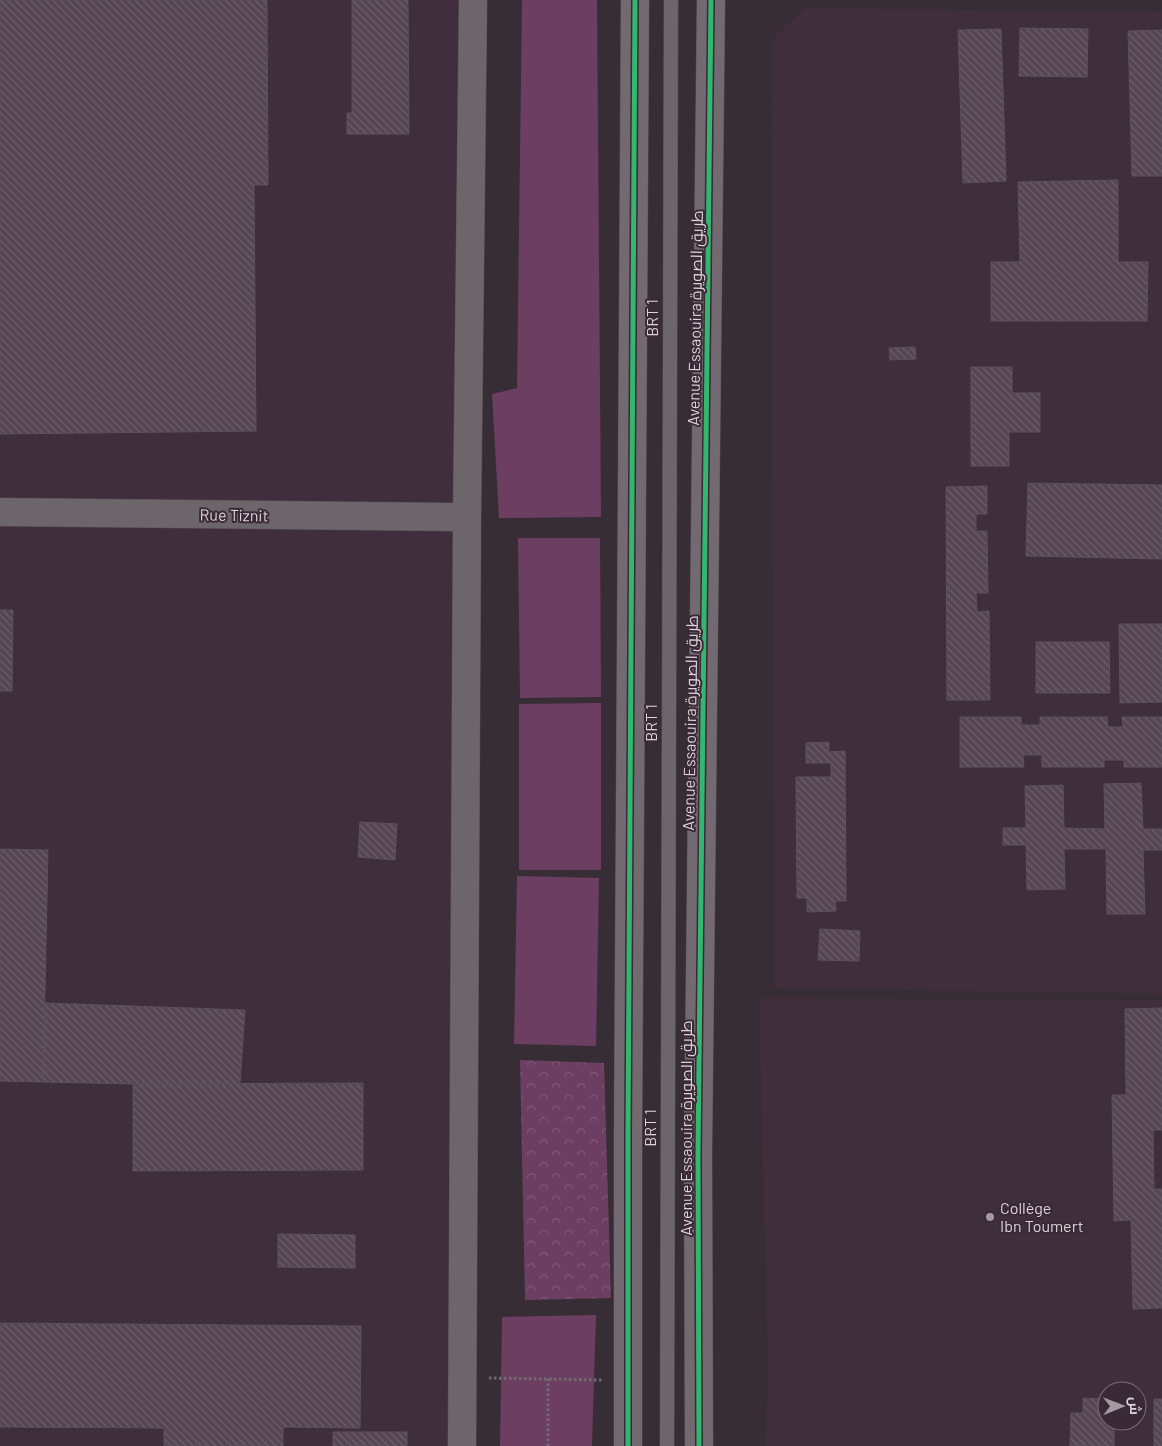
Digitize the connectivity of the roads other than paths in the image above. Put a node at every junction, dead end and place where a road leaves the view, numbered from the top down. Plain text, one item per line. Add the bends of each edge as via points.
1 (473, 0) edge
2 (635, 0) edge
3 (670, 0) edge
4 (711, 0) edge
5 (0, 512) edge
6 (467, 516) junction
7 (462, 1446) edge
8 (628, 1446) edge
9 (667, 1446) edge
10 (699, 1446) edge

1 - 6 street
2 - 8 main road
3 - 9 lane, BRT 1
4 - 10 main road, Avenue Essaouira طريق الصويرة via 698,1154
5 - 6 street, Rue Tiznit
6 - 7 street

